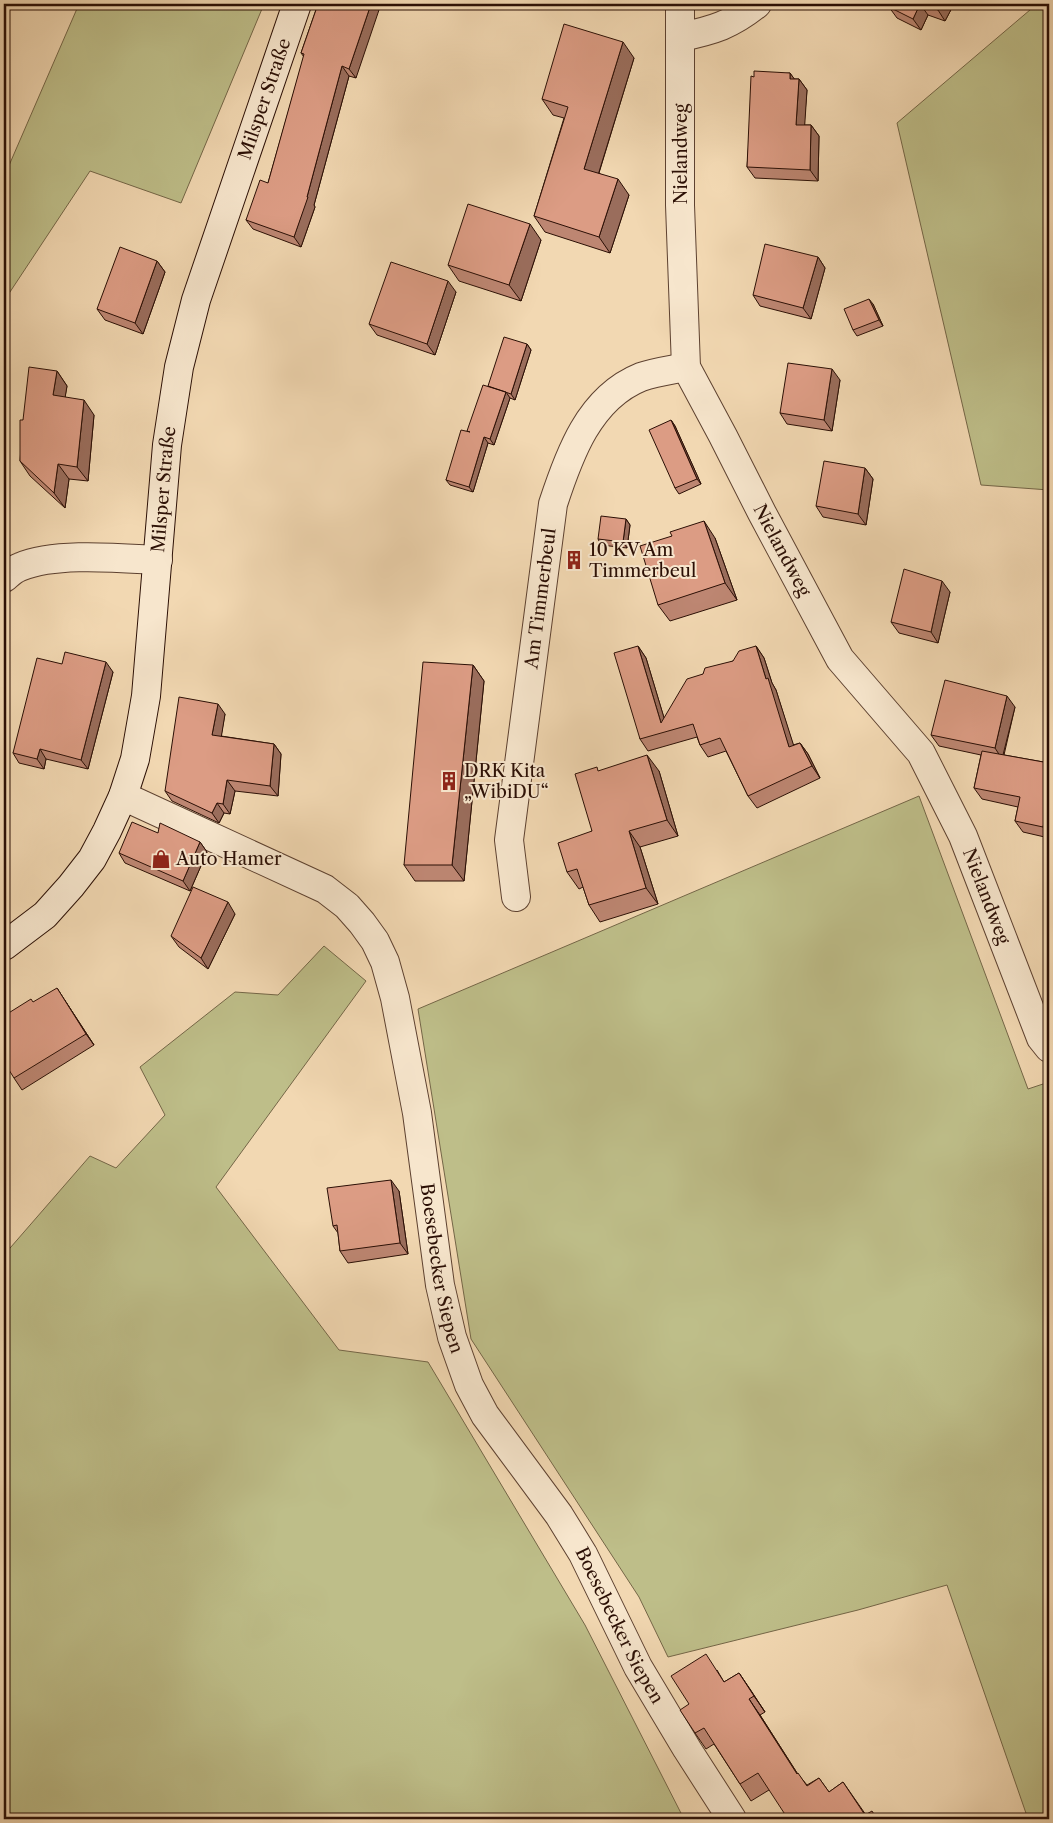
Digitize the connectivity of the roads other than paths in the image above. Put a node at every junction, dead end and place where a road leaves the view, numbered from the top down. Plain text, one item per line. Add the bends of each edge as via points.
1 (297, 4) edge
2 (680, 4) edge
3 (758, 4) edge
4 (681, 36) junction
5 (686, 367) junction
6 (158, 560) junction
7 (4, 578) edge
8 (122, 796) junction
9 (516, 897) dead end
10 (4, 946) edge
11 (1049, 1048) edge
12 (732, 1819) edge

1 - 6 street, Milsper Straße via 196,300 179,367 167,445
2 - 4 street, Nielandweg
3 - 4 street via 740,18 710,31
4 - 5 street, Nielandweg via 680,205
5 - 9 street, Am Timmerbeul via 642,377 617,390 590,418 569,457 553,504 509,840
5 - 11 street, Nielandweg via 840,659 920,753 963,836 1041,1038
6 - 7 street via 94,557 47,560 19,567
6 - 8 street, Milsper Straße via 146,696 135,759
8 - 10 street, Milsper Straße via 108,831 71,886 45,915
8 - 12 street, Boesebecker Siepen via 325,889 347,906 375,941 385,962 399,1013 418,1121 440,1285 452,1337 469,1385 485,1415 583,1554 638,1667

